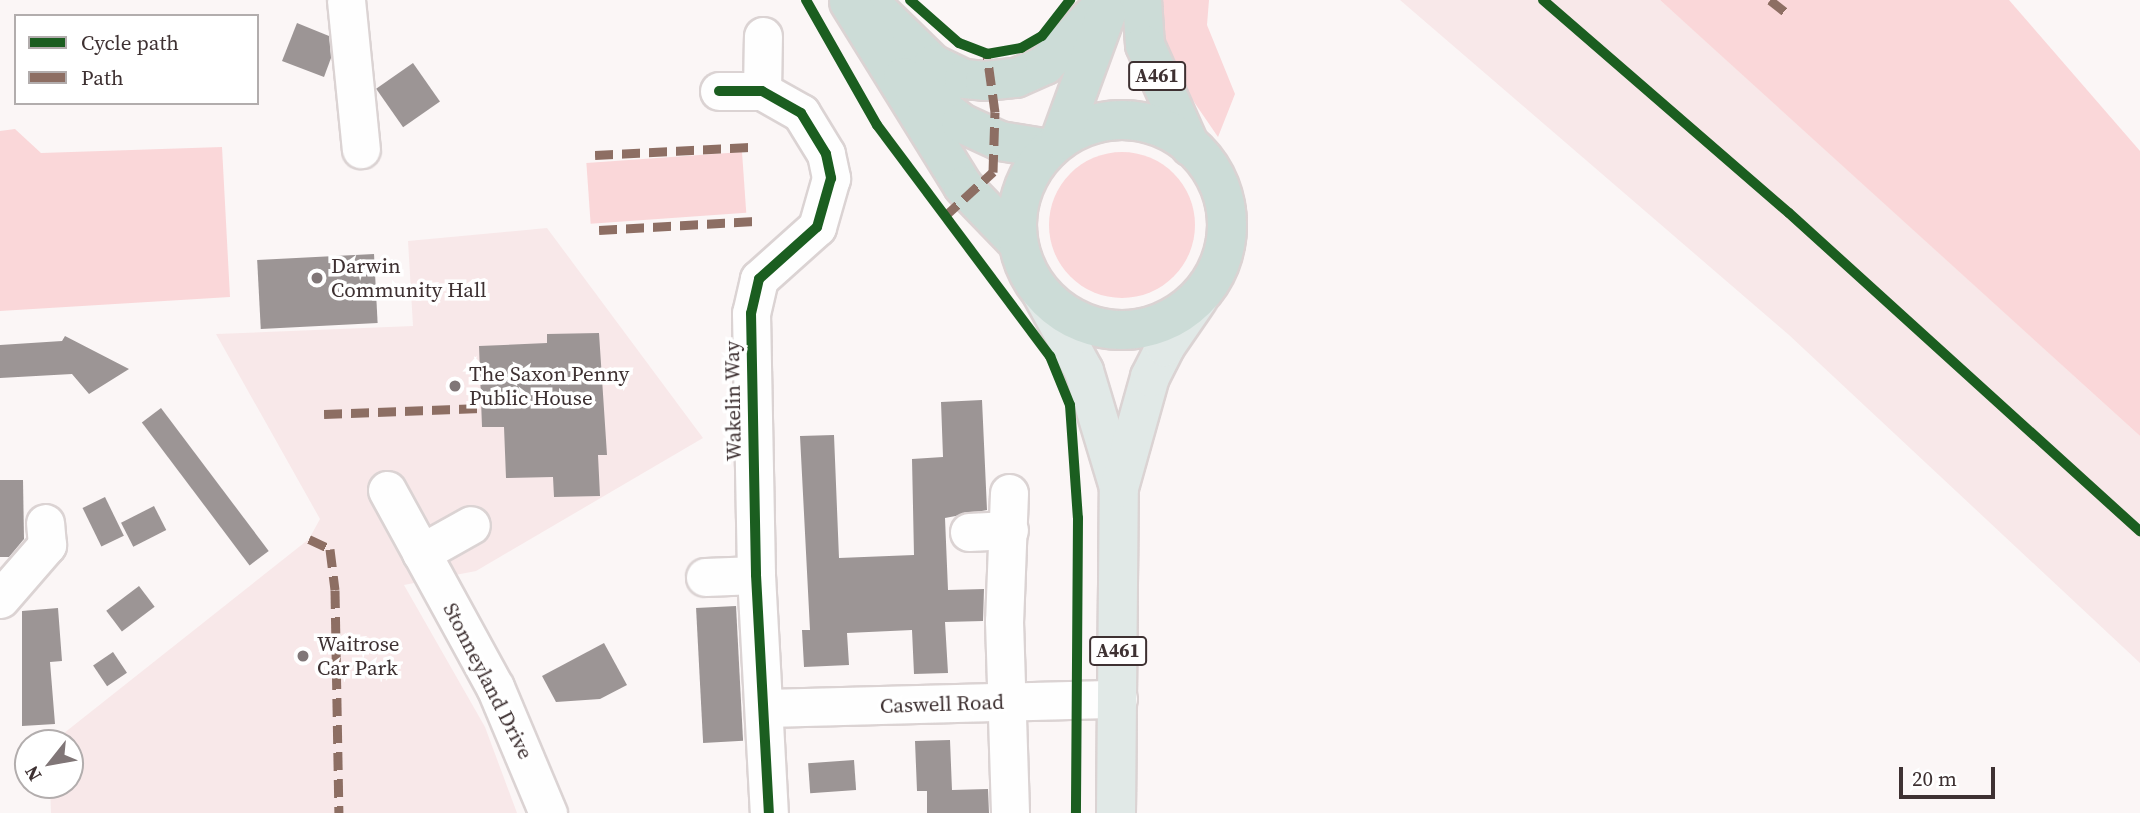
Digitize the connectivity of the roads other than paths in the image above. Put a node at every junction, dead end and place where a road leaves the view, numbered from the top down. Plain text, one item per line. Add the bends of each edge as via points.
1 (346, 0) edge
2 (848, 0) edge
3 (867, 0) edge
4 (1110, 0) edge
5 (1142, 0) edge
6 (763, 36) dead end
7 (883, 60) junction
8 (719, 91) dead end
9 (762, 91) junction
10 (1054, 145) junction
11 (1190, 146) junction
12 (361, 149) dead end
13 (1018, 243) junction
14 (1042, 294) junction
15 (1198, 299) junction
16 (1119, 488) junction
17 (387, 490) dead end
18 (1009, 494) dead end
19 (45, 523) dead end
20 (471, 525) dead end
21 (1009, 530) junction
22 (969, 532) dead end
23 (421, 553) junction
24 (756, 575) junction
25 (705, 577) dead end
26 (0, 599) edge
27 (1118, 699) junction
28 (1008, 702) junction
29 (766, 708) junction
30 (548, 813) edge
31 (769, 813) edge
32 (1010, 813) edge
33 (1116, 813) edge

1 - 12 street
2 - 7 highway, A461
3 - 4 highway via 933,64 964,79 985,81 1016,78 1045,65
4 - 10 highway, A461
5 - 11 highway, A461 via 1145,45
6 - 9 street
7 - 10 highway, A461 via 961,123 1000,141
7 - 13 highway, A461 via 962,186
8 - 9 street, Wakelin Way
9 - 24 street, Wakelin Way via 801,113 826,154 831,178 817,227 759,279 751,313
10 - 11 highway, A461 via 1088,125 1125,119 1171,131
10 - 13 highway, A461 via 1023,190
11 - 15 highway, A461 via 1212,170 1227,217 1220,266
13 - 14 highway, A461
14 - 15 highway, A461 via 1080,322 1114,330 1154,325
14 - 16 main road, A461 via 1084,371
15 - 16 main road, A461 via 1164,346 1150,377
16 - 27 main road, A461
17 - 23 street, Stonneyland Drive
18 - 21 street
19 - 26 street via 47,545
20 - 23 street
21 - 22 street
21 - 28 street via 1004,621
23 - 30 street, Stonneyland Drive via 495,687
24 - 25 street
24 - 29 street, Wakelin Way
27 - 28 street, Caswell Road
27 - 33 main road, A461
28 - 29 street, Caswell Road
28 - 32 street
29 - 31 street, Wakelin Way

